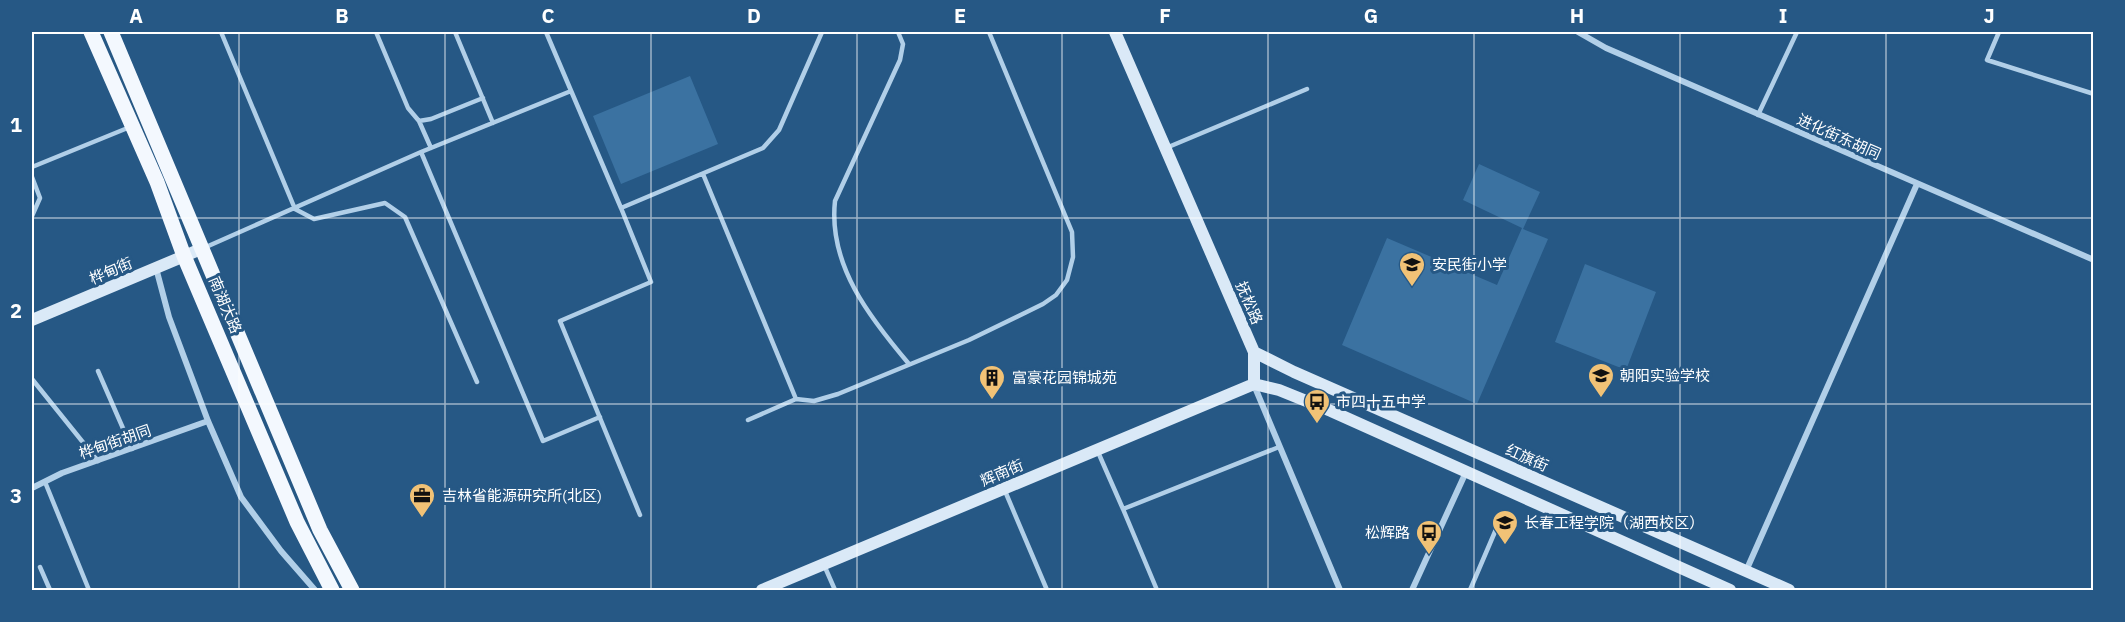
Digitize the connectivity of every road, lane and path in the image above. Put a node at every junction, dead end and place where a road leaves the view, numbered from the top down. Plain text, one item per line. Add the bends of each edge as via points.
1 (91, 32) edge
2 (111, 32) edge
3 (221, 32) edge
4 (376, 32) edge
5 (455, 32) edge
6 (546, 32) edge
7 (822, 32) edge
8 (898, 32) edge
9 (989, 32) edge
10 (1115, 32) edge
11 (1578, 32) edge
12 (1797, 32) edge
13 (1999, 32) edge
14 (1307, 89) dead end
15 (571, 91) junction
16 (2094, 94) edge
17 (483, 98) junction
18 (1758, 115) junction
19 (419, 121) junction
20 (493, 123) junction
21 (132, 126) junction
22 (431, 148) junction
23 (1166, 148) junction
24 (421, 152) junction
25 (32, 167) edge
26 (703, 174) junction
27 (32, 177) edge
28 (1917, 184) junction
29 (621, 208) junction
30 (295, 209) junction
31 (32, 216) edge
32 (201, 249) junction
33 (184, 256) junction
34 (2094, 260) edge
35 (156, 268) junction
36 (32, 320) edge
37 (1254, 352) junction
38 (909, 364) junction
39 (98, 371) dead end
40 (32, 379) edge
41 (477, 382) dead end
42 (1254, 384) junction
43 (796, 399) junction
44 (600, 417) junction
45 (748, 420) dead end
46 (208, 421) junction
47 (1279, 447) junction
48 (132, 449) junction
49 (1097, 449) junction
50 (98, 461) junction
51 (1466, 472) junction
52 (45, 482) junction
53 (32, 488) edge
54 (1004, 488) junction
55 (1123, 509) junction
56 (640, 514) dead end
57 (1497, 527) dead end
58 (824, 565) junction
59 (40, 567) dead end
60 (1746, 572) junction
61 (50, 591) edge
62 (89, 591) edge
63 (315, 591) edge
64 (332, 591) edge
65 (352, 591) edge
66 (762, 591) edge
67 (835, 591) edge
68 (1047, 591) edge
69 (1157, 591) edge
70 (1340, 591) edge
71 (1412, 591) edge
72 (1470, 591) edge
73 (1730, 591) edge
74 (1789, 591) edge

1 - 21 main road, 南湖大路
2 - 32 main road, 南湖大路
3 - 30 lane
4 - 19 lane via 408,108
5 - 17 lane
6 - 15 lane
7 - 26 lane via 779,130 763,148
8 - 38 lane via 903,44 900,60 835,201 833,222 853,287 875,323
9 - 38 lane via 1072,232 1073,257 1068,280 1043,304
10 - 23 street, 抚松路
11 - 18 street, 进化街东胡同
12 - 18 lane
13 - 16 lane via 1987,60
14 - 23 lane
15 - 20 lane
15 - 29 lane
17 - 19 lane
17 - 20 lane
18 - 28 street, 进化街东胡同
19 - 22 lane
20 - 22 lane
21 - 25 lane
21 - 33 main road, 南湖大路
22 - 24 lane
23 - 37 street, 抚松路
24 - 30 lane
24 - 44 lane via 543,441
26 - 29 lane
26 - 43 lane
27 - 31 lane via 40,198
28 - 34 street, 进化街东胡同
28 - 60 street
29 - 44 lane via 651,282 560,321
30 - 32 lane
30 - 41 lane via 314,219 385,203 405,217
32 - 33 street, 桦甸街
32 - 65 main road, 南湖大路 via 320,530
33 - 35 street, 桦甸街
33 - 64 main road, 南湖大路 via 297,522
35 - 36 street, 桦甸街
35 - 46 street via 169,317
37 - 42 street, 抚松路
37 - 60 street, 红旗街
38 - 43 lane via 837,394 814,401
39 - 48 lane
40 - 50 lane
42 - 47 street, 抚松路
42 - 49 street, 辉南街
42 - 51 street via 1331,411
43 - 45 lane
44 - 56 lane
46 - 48 street, 桦甸街胡同
46 - 63 street via 241,497
47 - 55 lane
47 - 70 street, 抚松路
48 - 50 street, 桦甸街胡同
49 - 54 street, 辉南街
49 - 55 lane
50 - 52 street, 桦甸街胡同
51 - 71 street
51 - 73 street
52 - 53 street, 桦甸街胡同
52 - 62 lane
54 - 58 street, 辉南街
54 - 68 lane
55 - 69 lane
57 - 72 lane
58 - 66 street, 辉南街
58 - 67 lane
59 - 61 lane
60 - 74 street, 红旗街

